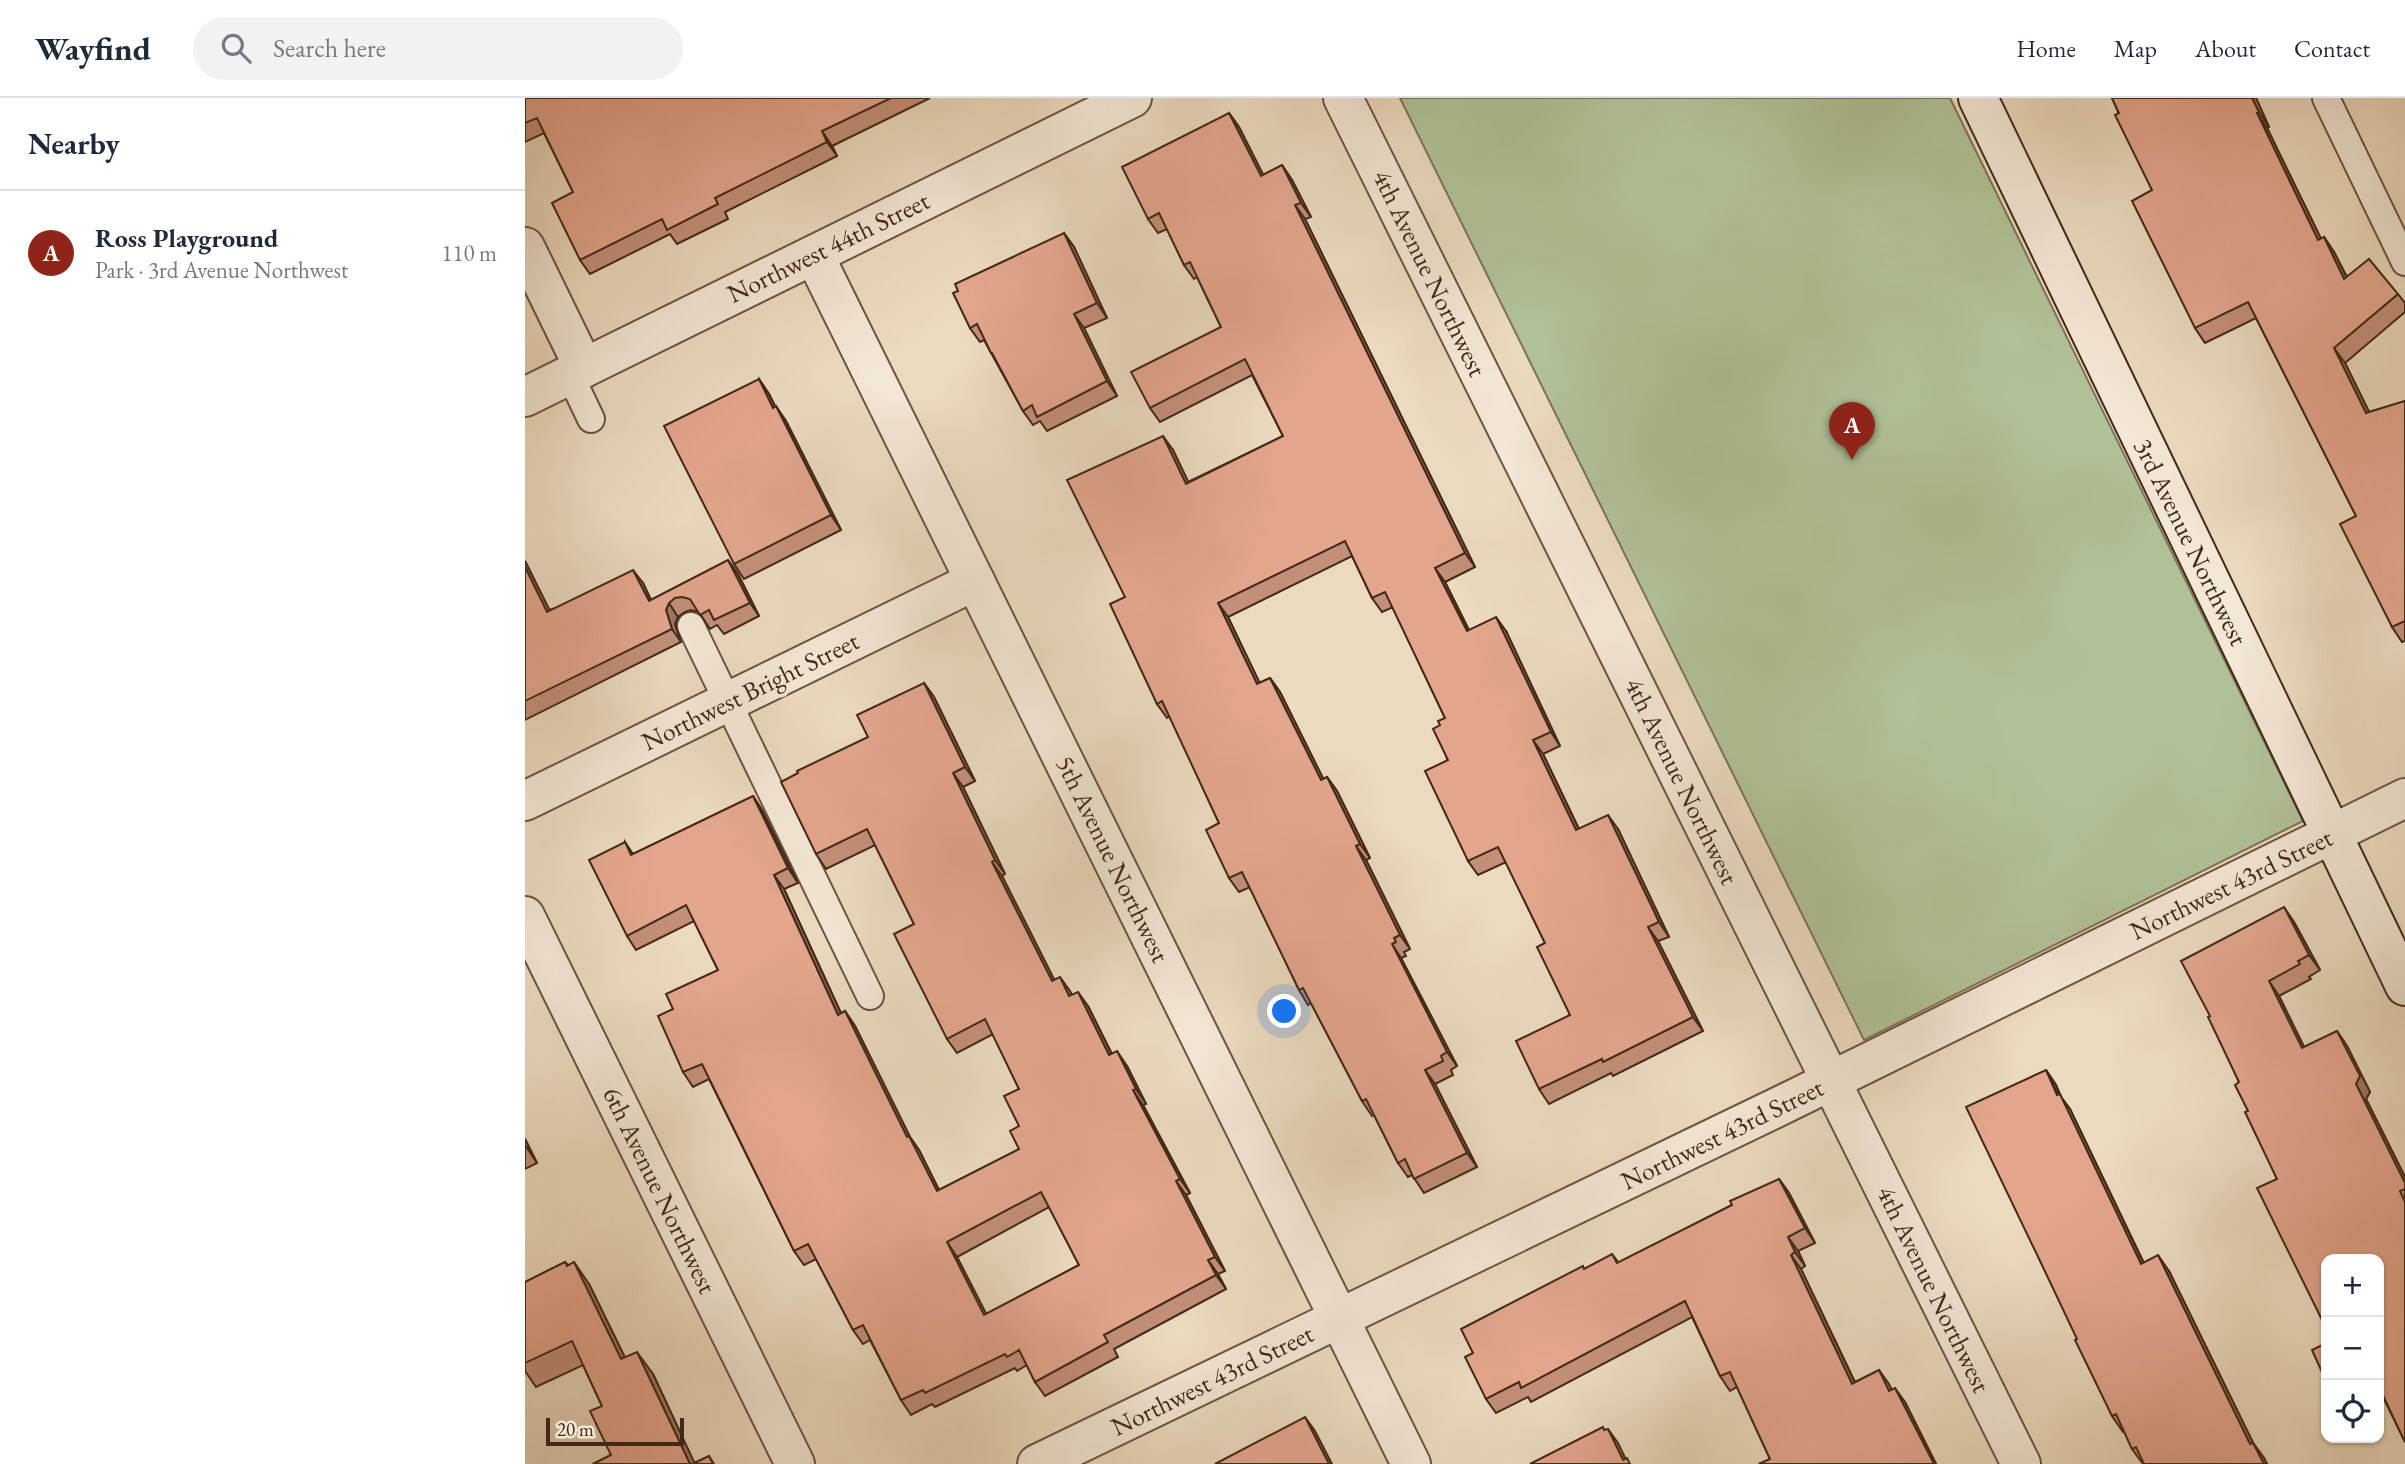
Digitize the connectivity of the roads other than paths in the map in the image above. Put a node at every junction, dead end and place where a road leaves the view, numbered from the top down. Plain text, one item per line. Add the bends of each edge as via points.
1 (1132, 98) edge
2 (1343, 98) edge
3 (1978, 98) edge
4 (2326, 98) edge
5 (525, 247) edge
6 (814, 255) junction
7 (2405, 262) edge
8 (577, 371) junction
9 (525, 397) edge
10 (591, 419) dead end
11 (975, 581) junction
12 (691, 626) edge
13 (728, 702) junction
14 (2405, 798) edge
15 (525, 801) edge
16 (2331, 834) junction
17 (525, 916) edge
18 (2405, 986) edge
19 (870, 996) dead end
20 (1831, 1081) junction
21 (1340, 1319) junction
22 (795, 1464) edge
23 (1037, 1464) edge
24 (1411, 1464) edge
25 (2021, 1464) edge

1 - 6 street, Northwest 44th Street
2 - 20 street, 4th Avenue Northwest
3 - 16 street, 3rd Avenue Northwest
4 - 7 lane
5 - 8 street
6 - 8 street, Northwest 44th Street
6 - 11 street, 5th Avenue Northwest
8 - 9 street, Northwest 44th Street
8 - 10 lane
11 - 13 street, Northwest Bright Street
11 - 21 street, 5th Avenue Northwest
12 - 13 lane
13 - 15 street, Northwest Bright Street
13 - 19 lane
14 - 16 street, Northwest 43rd Street
16 - 18 street, 3rd Avenue Northwest
16 - 20 street, Northwest 43rd Street
17 - 22 street, 6th Avenue Northwest
20 - 21 street, Northwest 43rd Street
20 - 25 street, 4th Avenue Northwest
21 - 23 street, Northwest 43rd Street
21 - 24 street, 5th Avenue Northwest

